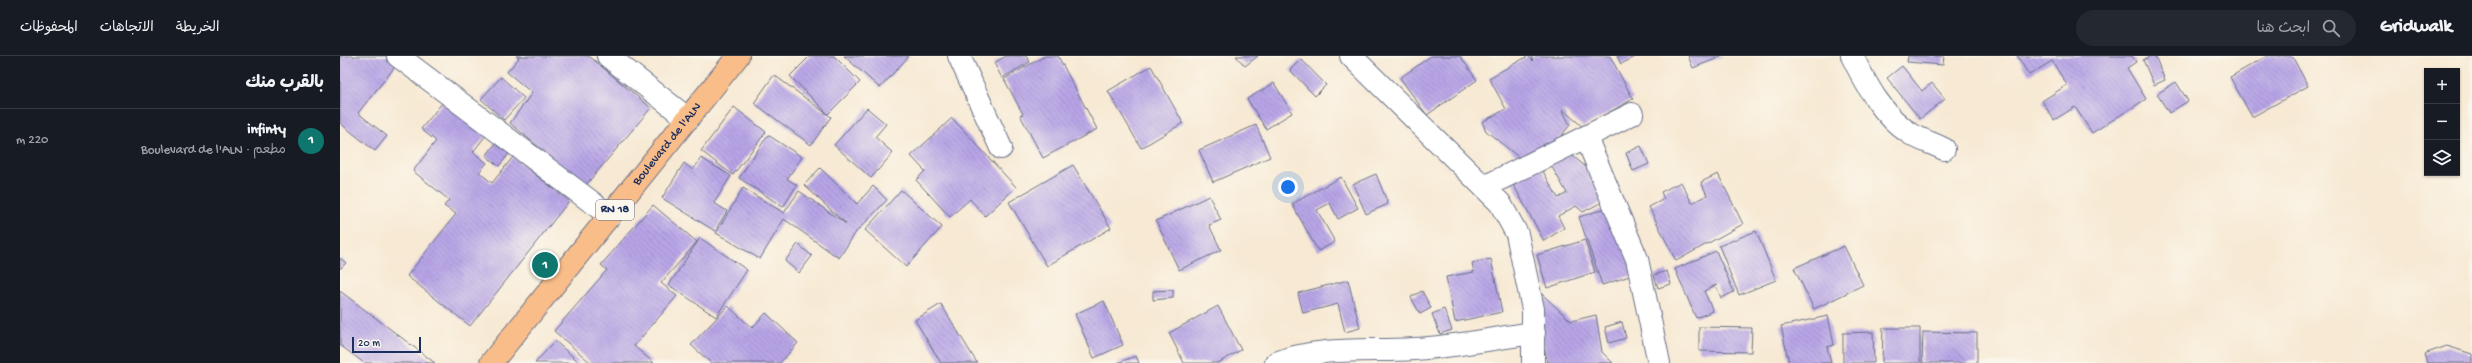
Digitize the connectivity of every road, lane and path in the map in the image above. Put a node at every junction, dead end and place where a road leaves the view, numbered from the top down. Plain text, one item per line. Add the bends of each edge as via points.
1 (398, 56) edge
2 (608, 56) edge
3 (738, 56) edge
4 (959, 56) edge
5 (1352, 56) edge
6 (1852, 56) edge
7 (1632, 114) dead end
8 (688, 119) junction
9 (1586, 137) junction
10 (1001, 148) dead end
11 (1944, 149) dead end
12 (1484, 187) junction
13 (610, 216) junction
14 (1534, 333) junction
15 (1654, 361) edge
16 (491, 363) edge
17 (1276, 363) edge
18 (1533, 363) edge

1 - 13 street
2 - 8 street
3 - 8 main road, Boulevard de l'ALN / RN 18
4 - 10 street
5 - 12 street
6 - 11 street via 1864,81 1886,112 1910,133
7 - 9 street
8 - 13 main road, Boulevard de l'ALN / RN 18
9 - 12 street
9 - 15 street via 1637,259
12 - 14 street via 1500,204 1518,234 1533,309
13 - 16 main road, Boulevard de l'ALN / RN 18
14 - 17 street via 1416,349 1321,352 1290,357
14 - 18 street

